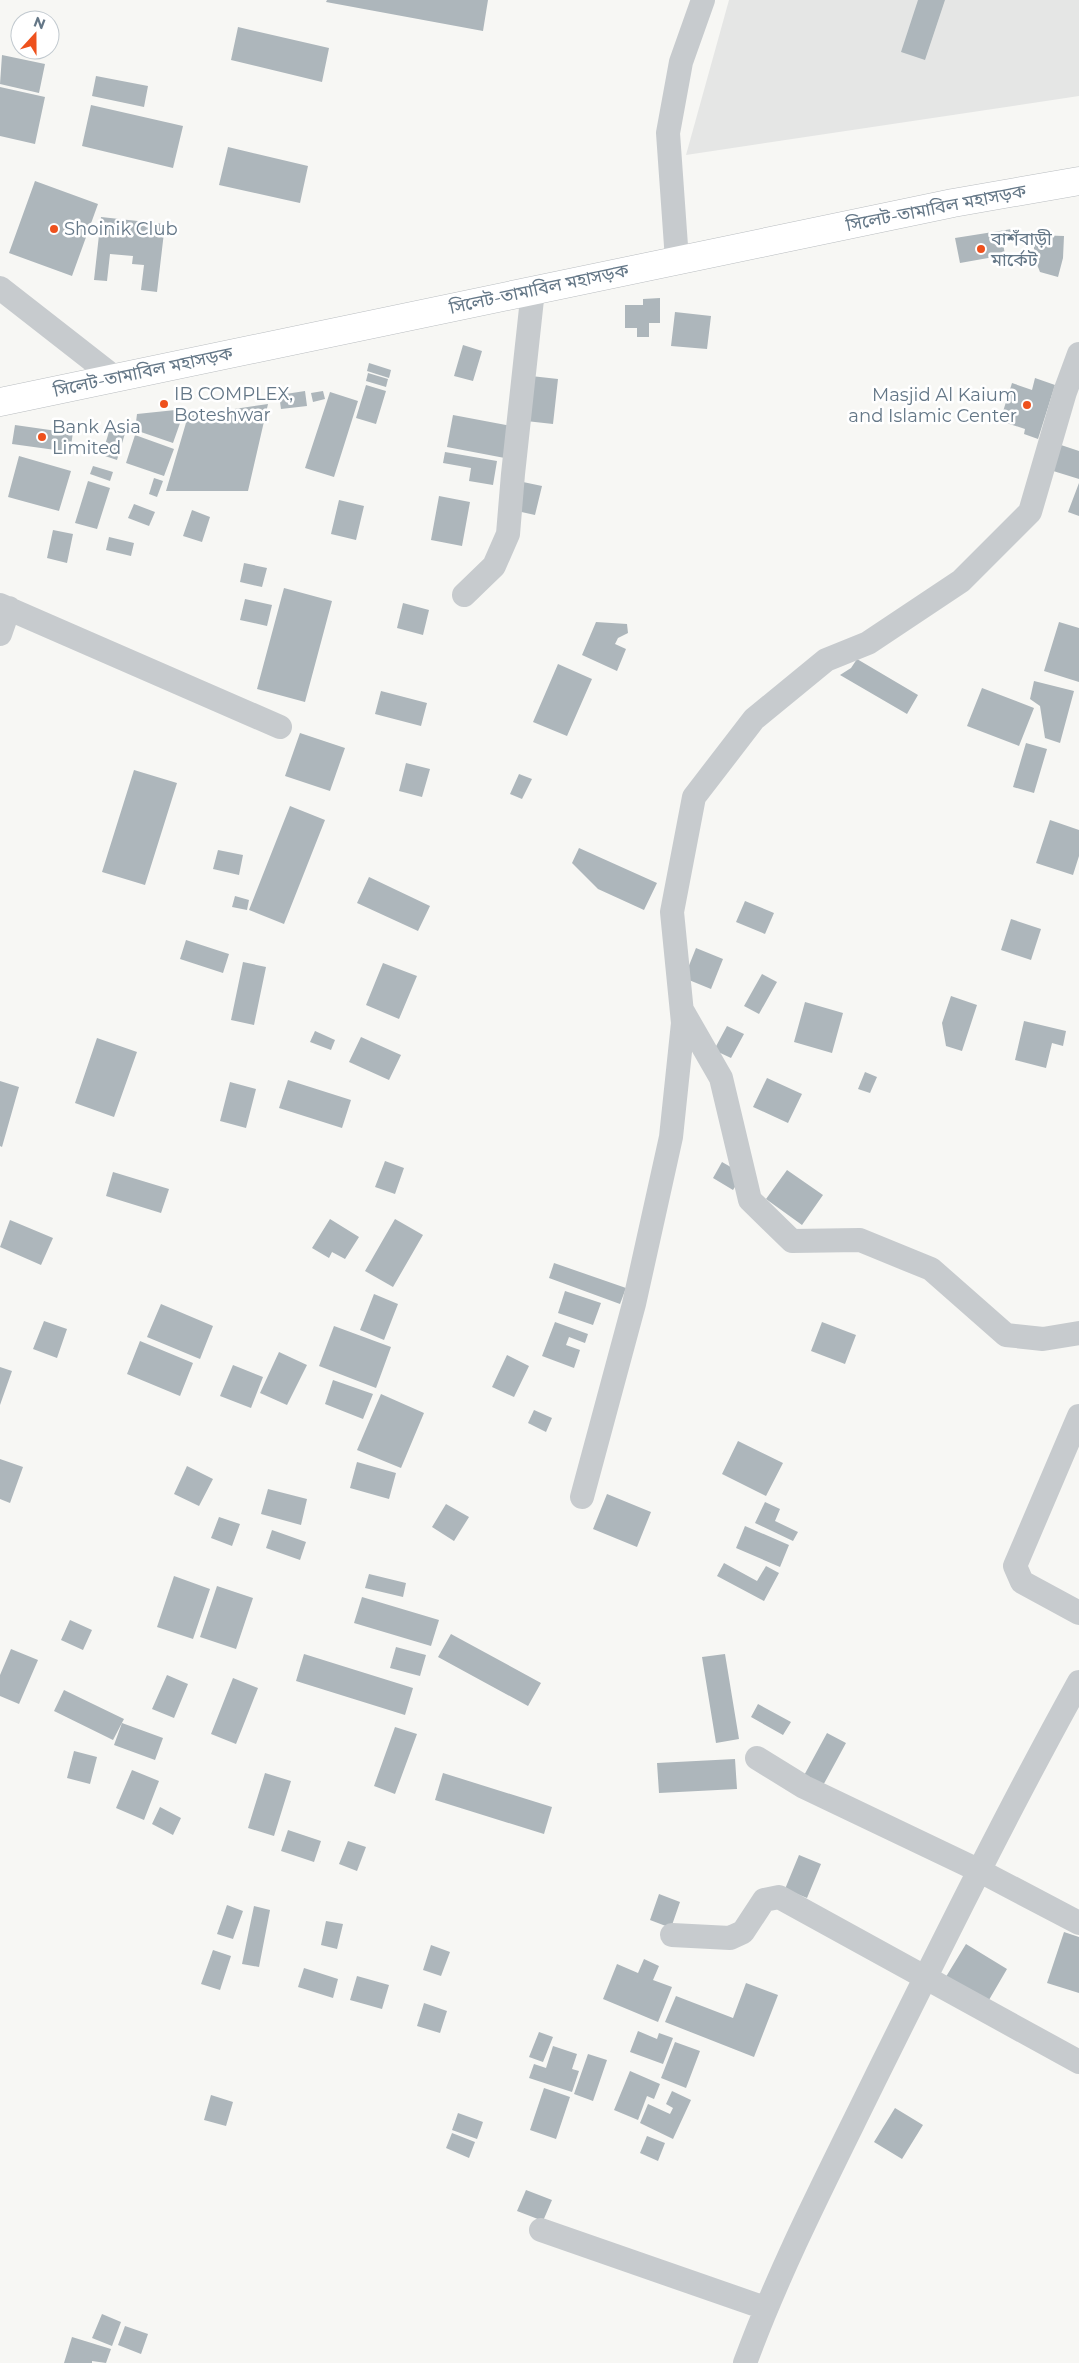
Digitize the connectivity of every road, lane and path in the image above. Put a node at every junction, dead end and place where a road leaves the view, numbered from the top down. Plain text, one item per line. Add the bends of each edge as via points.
1 (703, 0) edge
2 (1079, 181) edge
3 (676, 260) junction
4 (0, 288) edge
5 (533, 290) junction
6 (1079, 354) edge
7 (114, 377) junction
8 (1072, 394) edge
9 (0, 402) edge
10 (464, 595) dead end
11 (5, 606) edge
12 (0, 634) edge
13 (280, 727) dead end
14 (681, 1009) junction
15 (1079, 1333) edge
16 (1079, 1416) edge
17 (582, 1497) dead end
18 (1079, 1613) edge
19 (1079, 1682) edge
20 (757, 1758) dead end
21 (980, 1872) junction
22 (1079, 1923) edge
23 (672, 1935) dead end
24 (926, 1977) junction
25 (1079, 2062) edge
26 (541, 2230) dead end
27 (765, 2308) junction
28 (745, 2363) edge

1 - 3 street via 682,62 668,134
2 - 3 highway, সিলেট-তামাবিল মহাসড়ক via 953,203
3 - 5 highway, সিলেট-তামাবিল মহাসড়ক
4 - 7 street
5 - 7 highway, সিলেট-তামাবিল মহাসড়ক
5 - 10 street via 508,534 494,566
6 - 8 street
7 - 9 highway, সিলেট-তামাবিল মহাসড়ক
8 - 14 street via 1030,512 961,581 868,643 826,660 754,719 694,797 672,912
11 - 12 street
11 - 13 street
14 - 15 street via 721,1078 750,1200 792,1241 860,1240 931,1269 1006,1335 1043,1339
14 - 17 street via 683,1023 671,1137 634,1304
16 - 18 street via 1015,1566 1022,1582
19 - 21 street
20 - 21 street via 804,1787
21 - 22 street
21 - 24 street
23 - 24 street via 730,1938 743,1932 764,1900 780,1896
24 - 25 street
24 - 27 street
26 - 27 street
27 - 28 street

